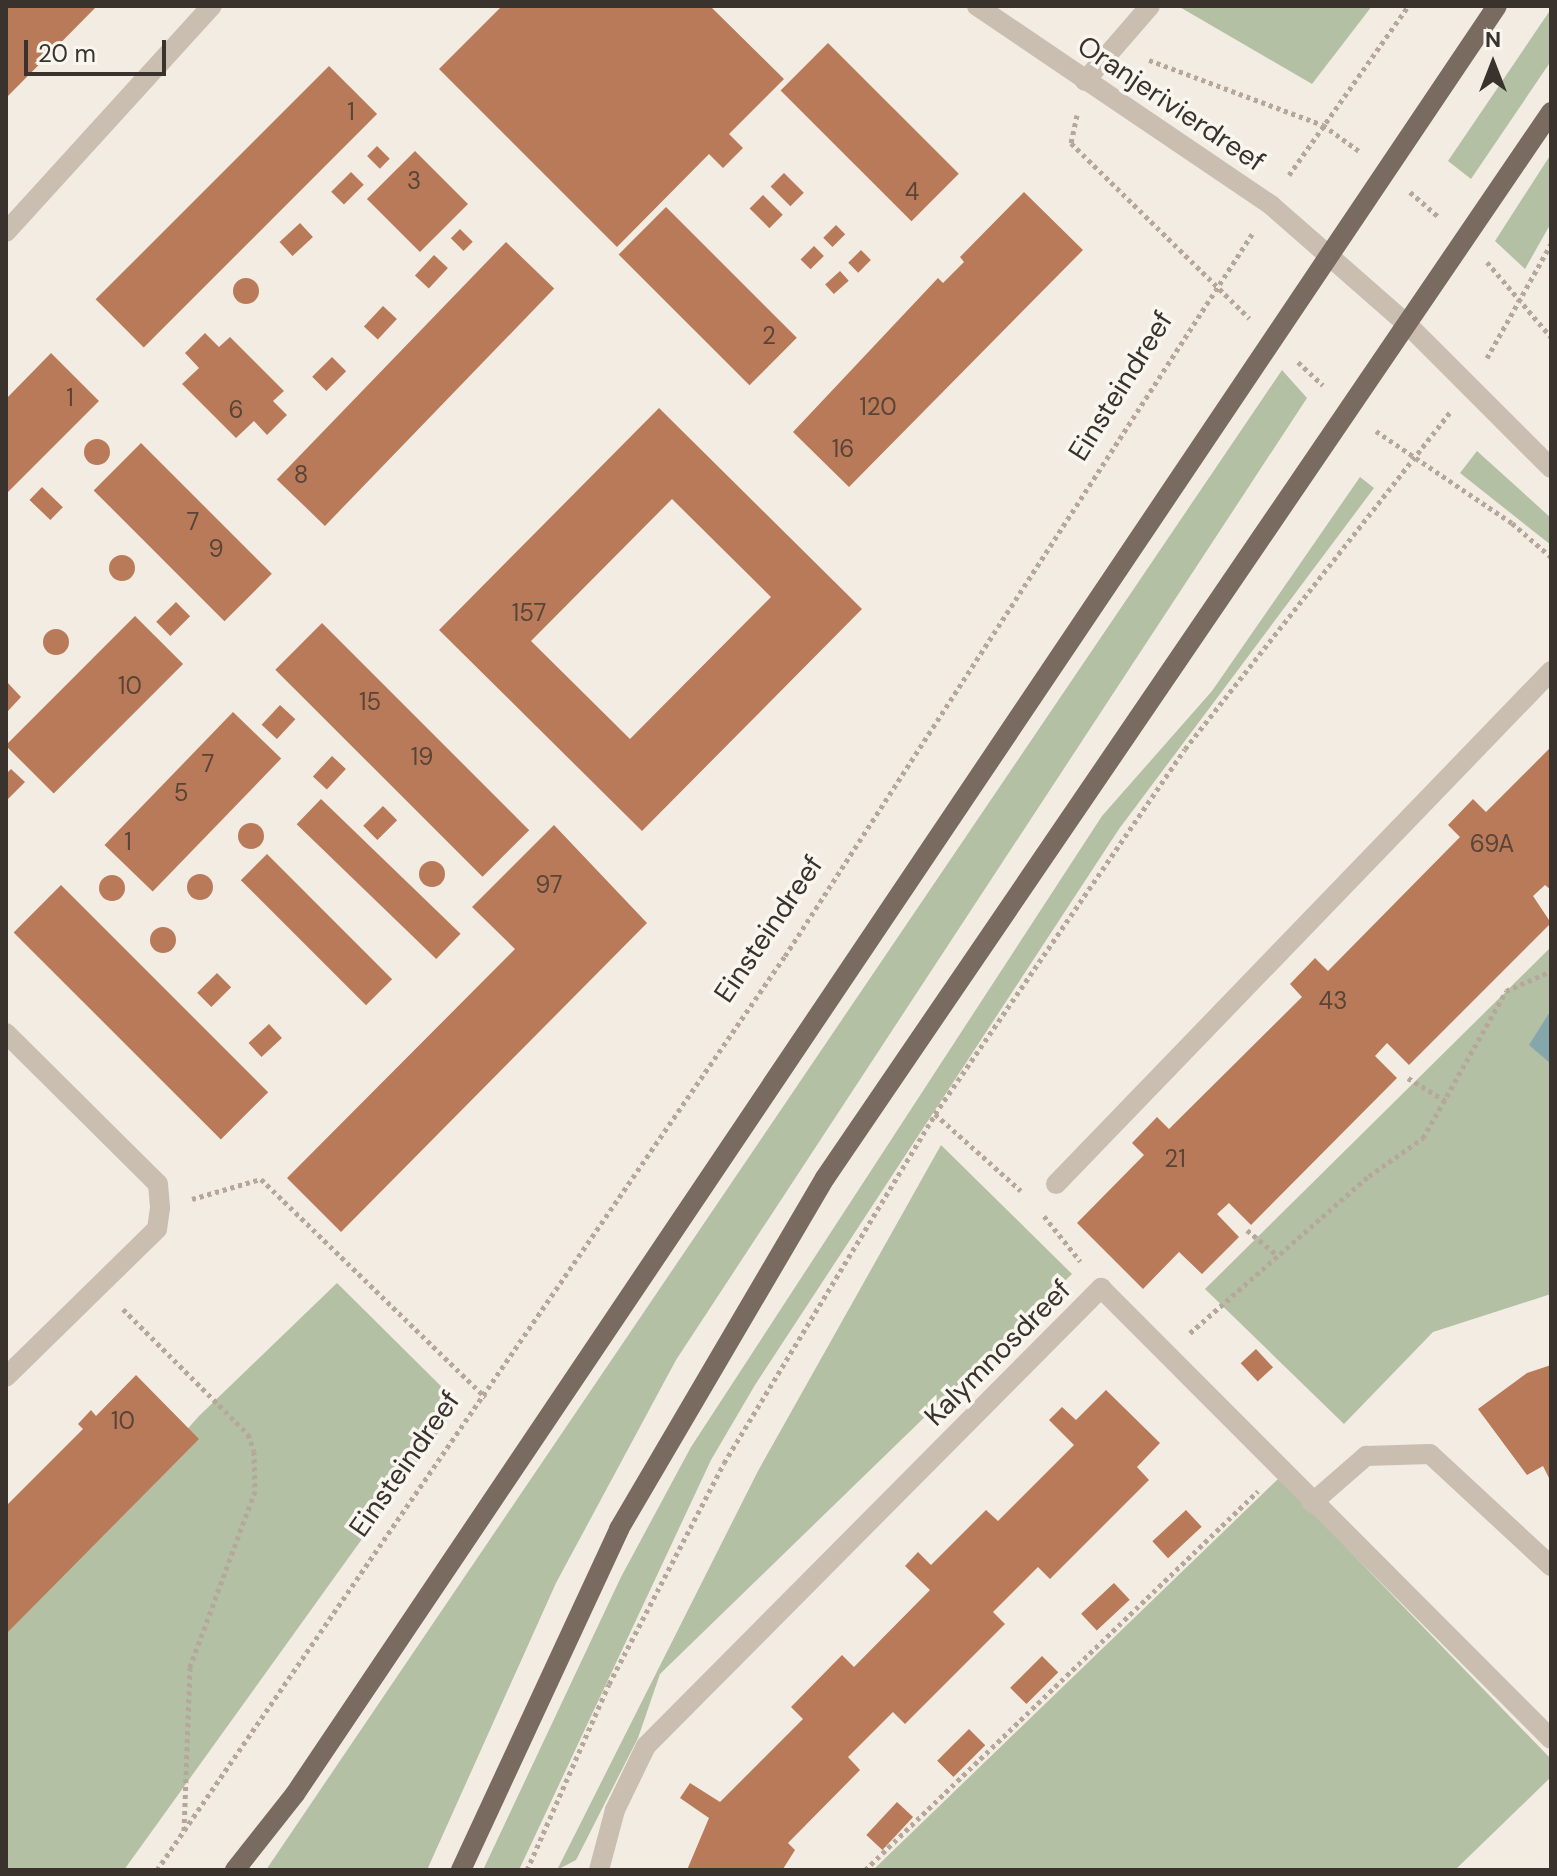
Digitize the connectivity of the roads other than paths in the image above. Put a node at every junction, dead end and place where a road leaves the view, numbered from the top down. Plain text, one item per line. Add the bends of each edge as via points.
1 (212, 6) edge
2 (977, 6) edge
3 (1150, 6) edge
4 (1497, 6) edge
5 (1085, 81) junction
6 (1551, 112) edge
7 (6, 232) edge
8 (1328, 256) junction
9 (1407, 324) junction
10 (1551, 468) edge
11 (1551, 671) edge
12 (6, 1033) edge
13 (1056, 1184) dead end
14 (6, 1377) edge
15 (1312, 1503) junction
16 (1551, 1566) edge
17 (1551, 1739) edge
18 (235, 1870) edge
19 (461, 1870) edge
20 (599, 1870) edge

1 - 7 street
2 - 5 street, Oranjerivierdreef
3 - 5 street
4 - 8 main road
5 - 8 street, Oranjerivierdreef via 1272,206
6 - 9 main road
8 - 9 street
8 - 18 main road via 295,1794
9 - 10 street
9 - 19 main road via 825,1178 722,1346 619,1529
11 - 13 street
12 - 14 street via 158,1184 160,1208 157,1229
15 - 16 street via 1366,1456 1430,1454
15 - 17 street, Kalymnosdreef
15 - 20 street, Kalymnosdreef via 1101,1288 646,1746 615,1810

